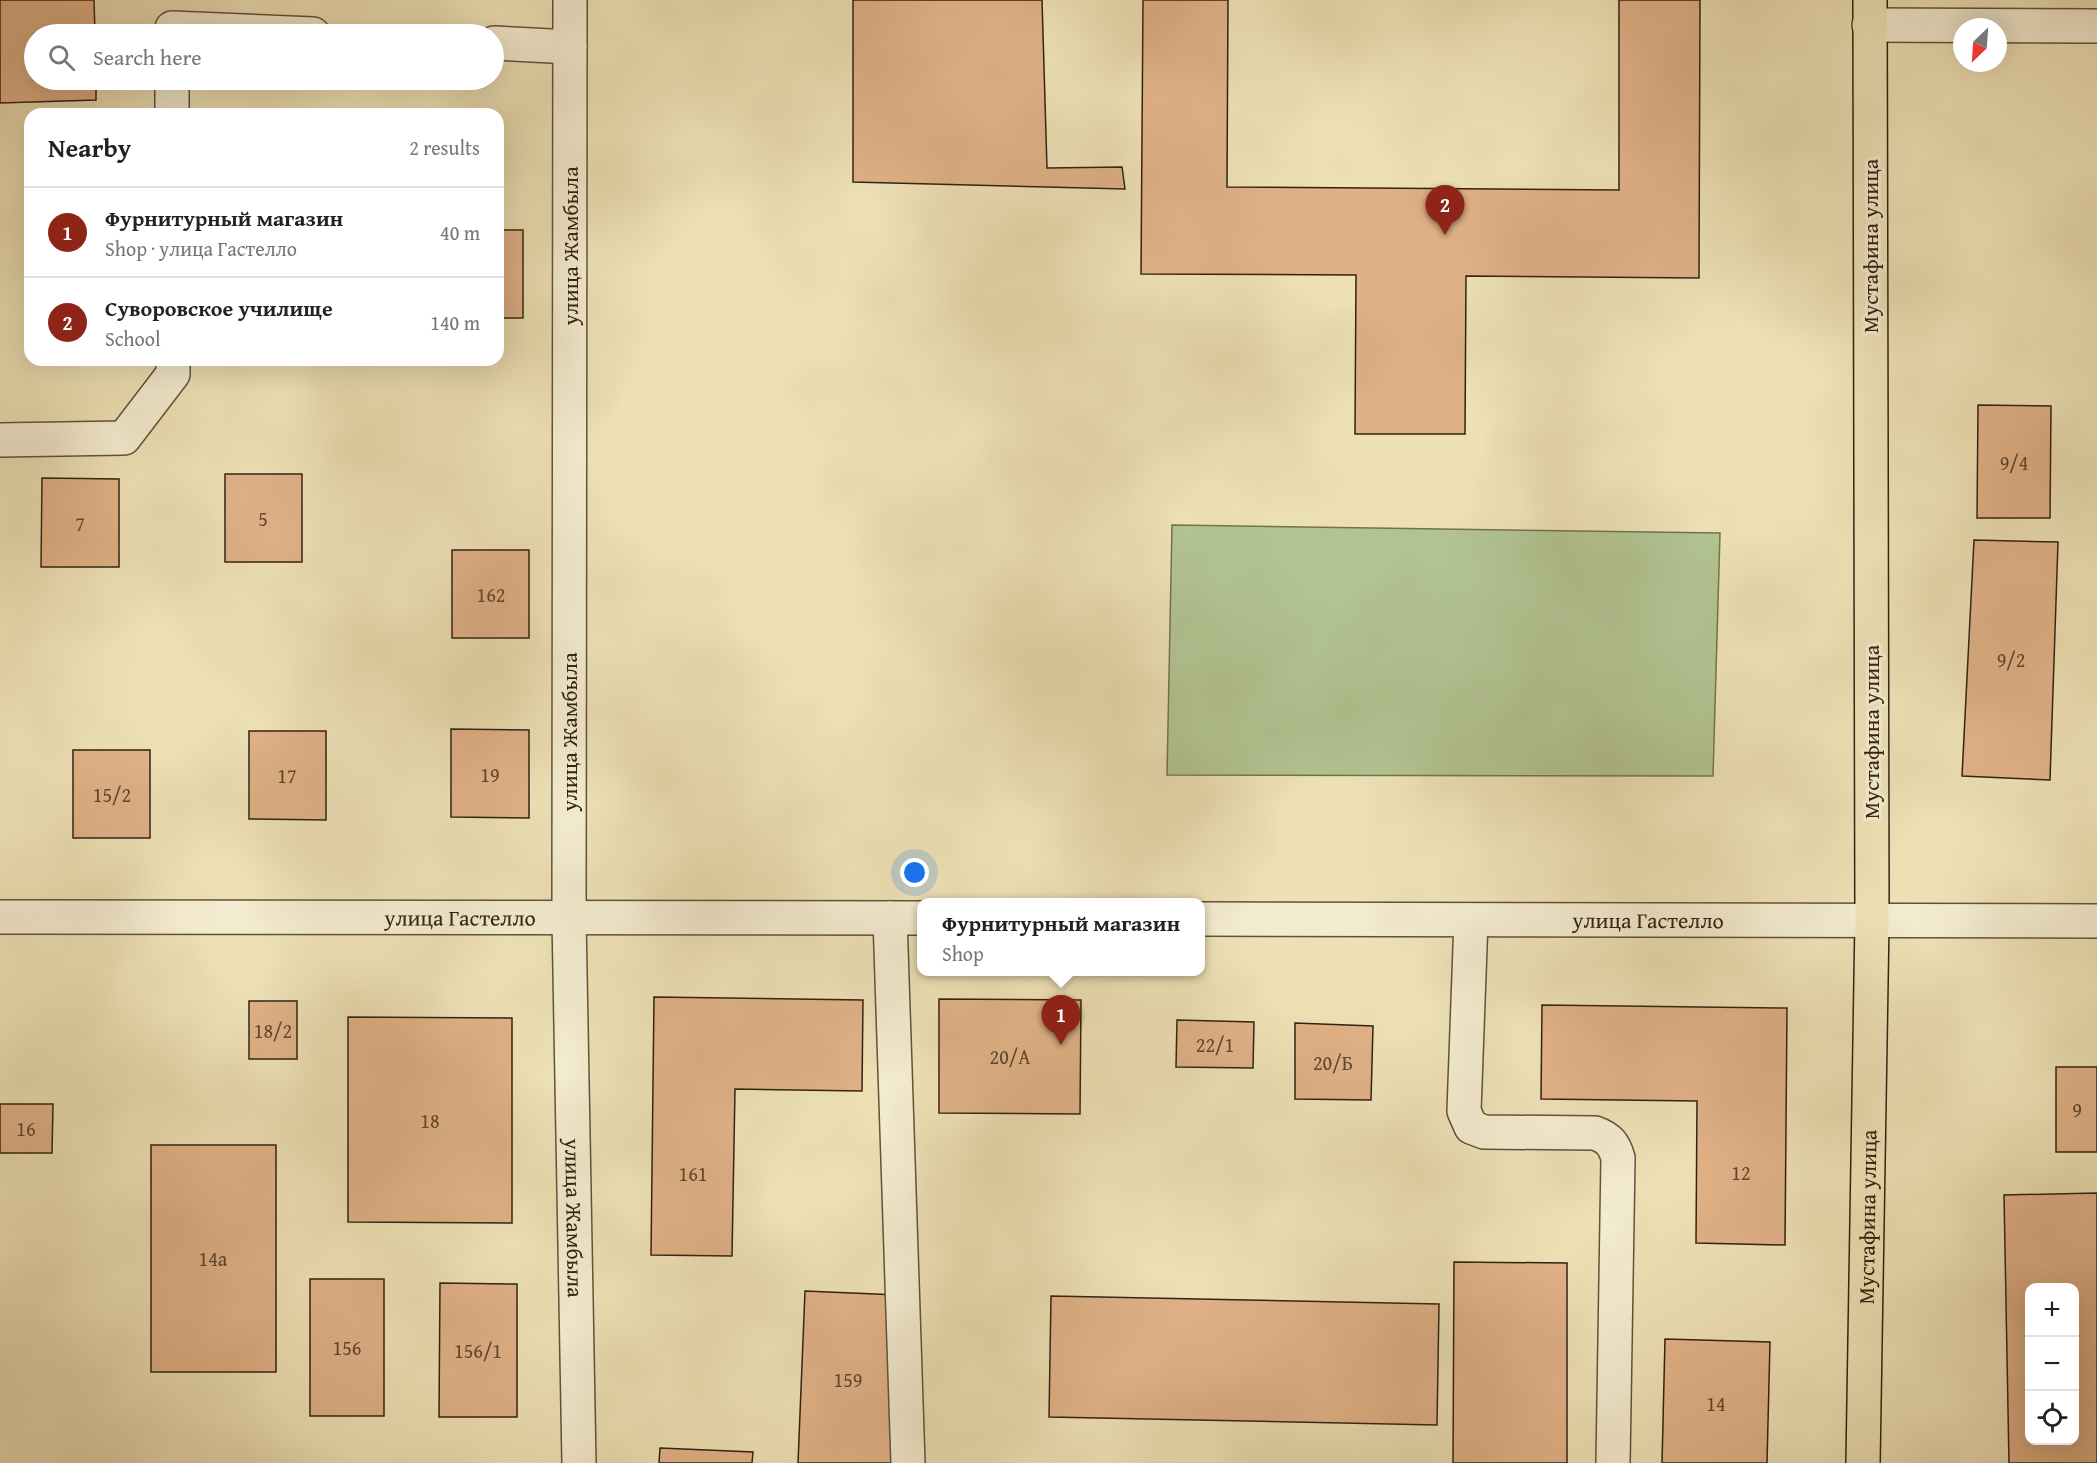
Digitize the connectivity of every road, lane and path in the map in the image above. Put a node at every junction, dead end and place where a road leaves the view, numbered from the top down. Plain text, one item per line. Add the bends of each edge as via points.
1 (570, 0) edge
2 (1870, 13) edge
3 (172, 21) edge
4 (205, 24) edge
5 (2097, 27) edge
6 (504, 43) edge
7 (570, 46) junction
8 (172, 90) edge
9 (172, 108) edge
10 (173, 366) edge
11 (0, 440) edge
12 (0, 917) edge
13 (569, 918) junction
14 (906, 918) edge
15 (1205, 919) edge
16 (1471, 920) junction
17 (1872, 921) junction
18 (2097, 921) edge
19 (579, 1463) edge
20 (908, 1463) edge
21 (1612, 1463) edge
22 (1863, 1463) edge

1 - 7 street, улица Жамбыла
2 - 5 street
2 - 17 main road, Мустафина улица
3 - 4 street
6 - 7 street
7 - 13 street, улица Жамбыла
8 - 9 street
10 - 11 street via 173,374 124,438
12 - 13 street, улица Гастелло
13 - 14 street, улица Гастелло
13 - 19 street, улица Жамбыла
14 - 20 street
15 - 16 street, улица Гастелло
16 - 17 street, улица Гастелло
16 - 21 street via 1464,1111 1471,1127 1484,1132 1595,1133 1606,1137 1618,1158
17 - 18 street, улица Гастелло
17 - 22 main road, Мустафина улица

